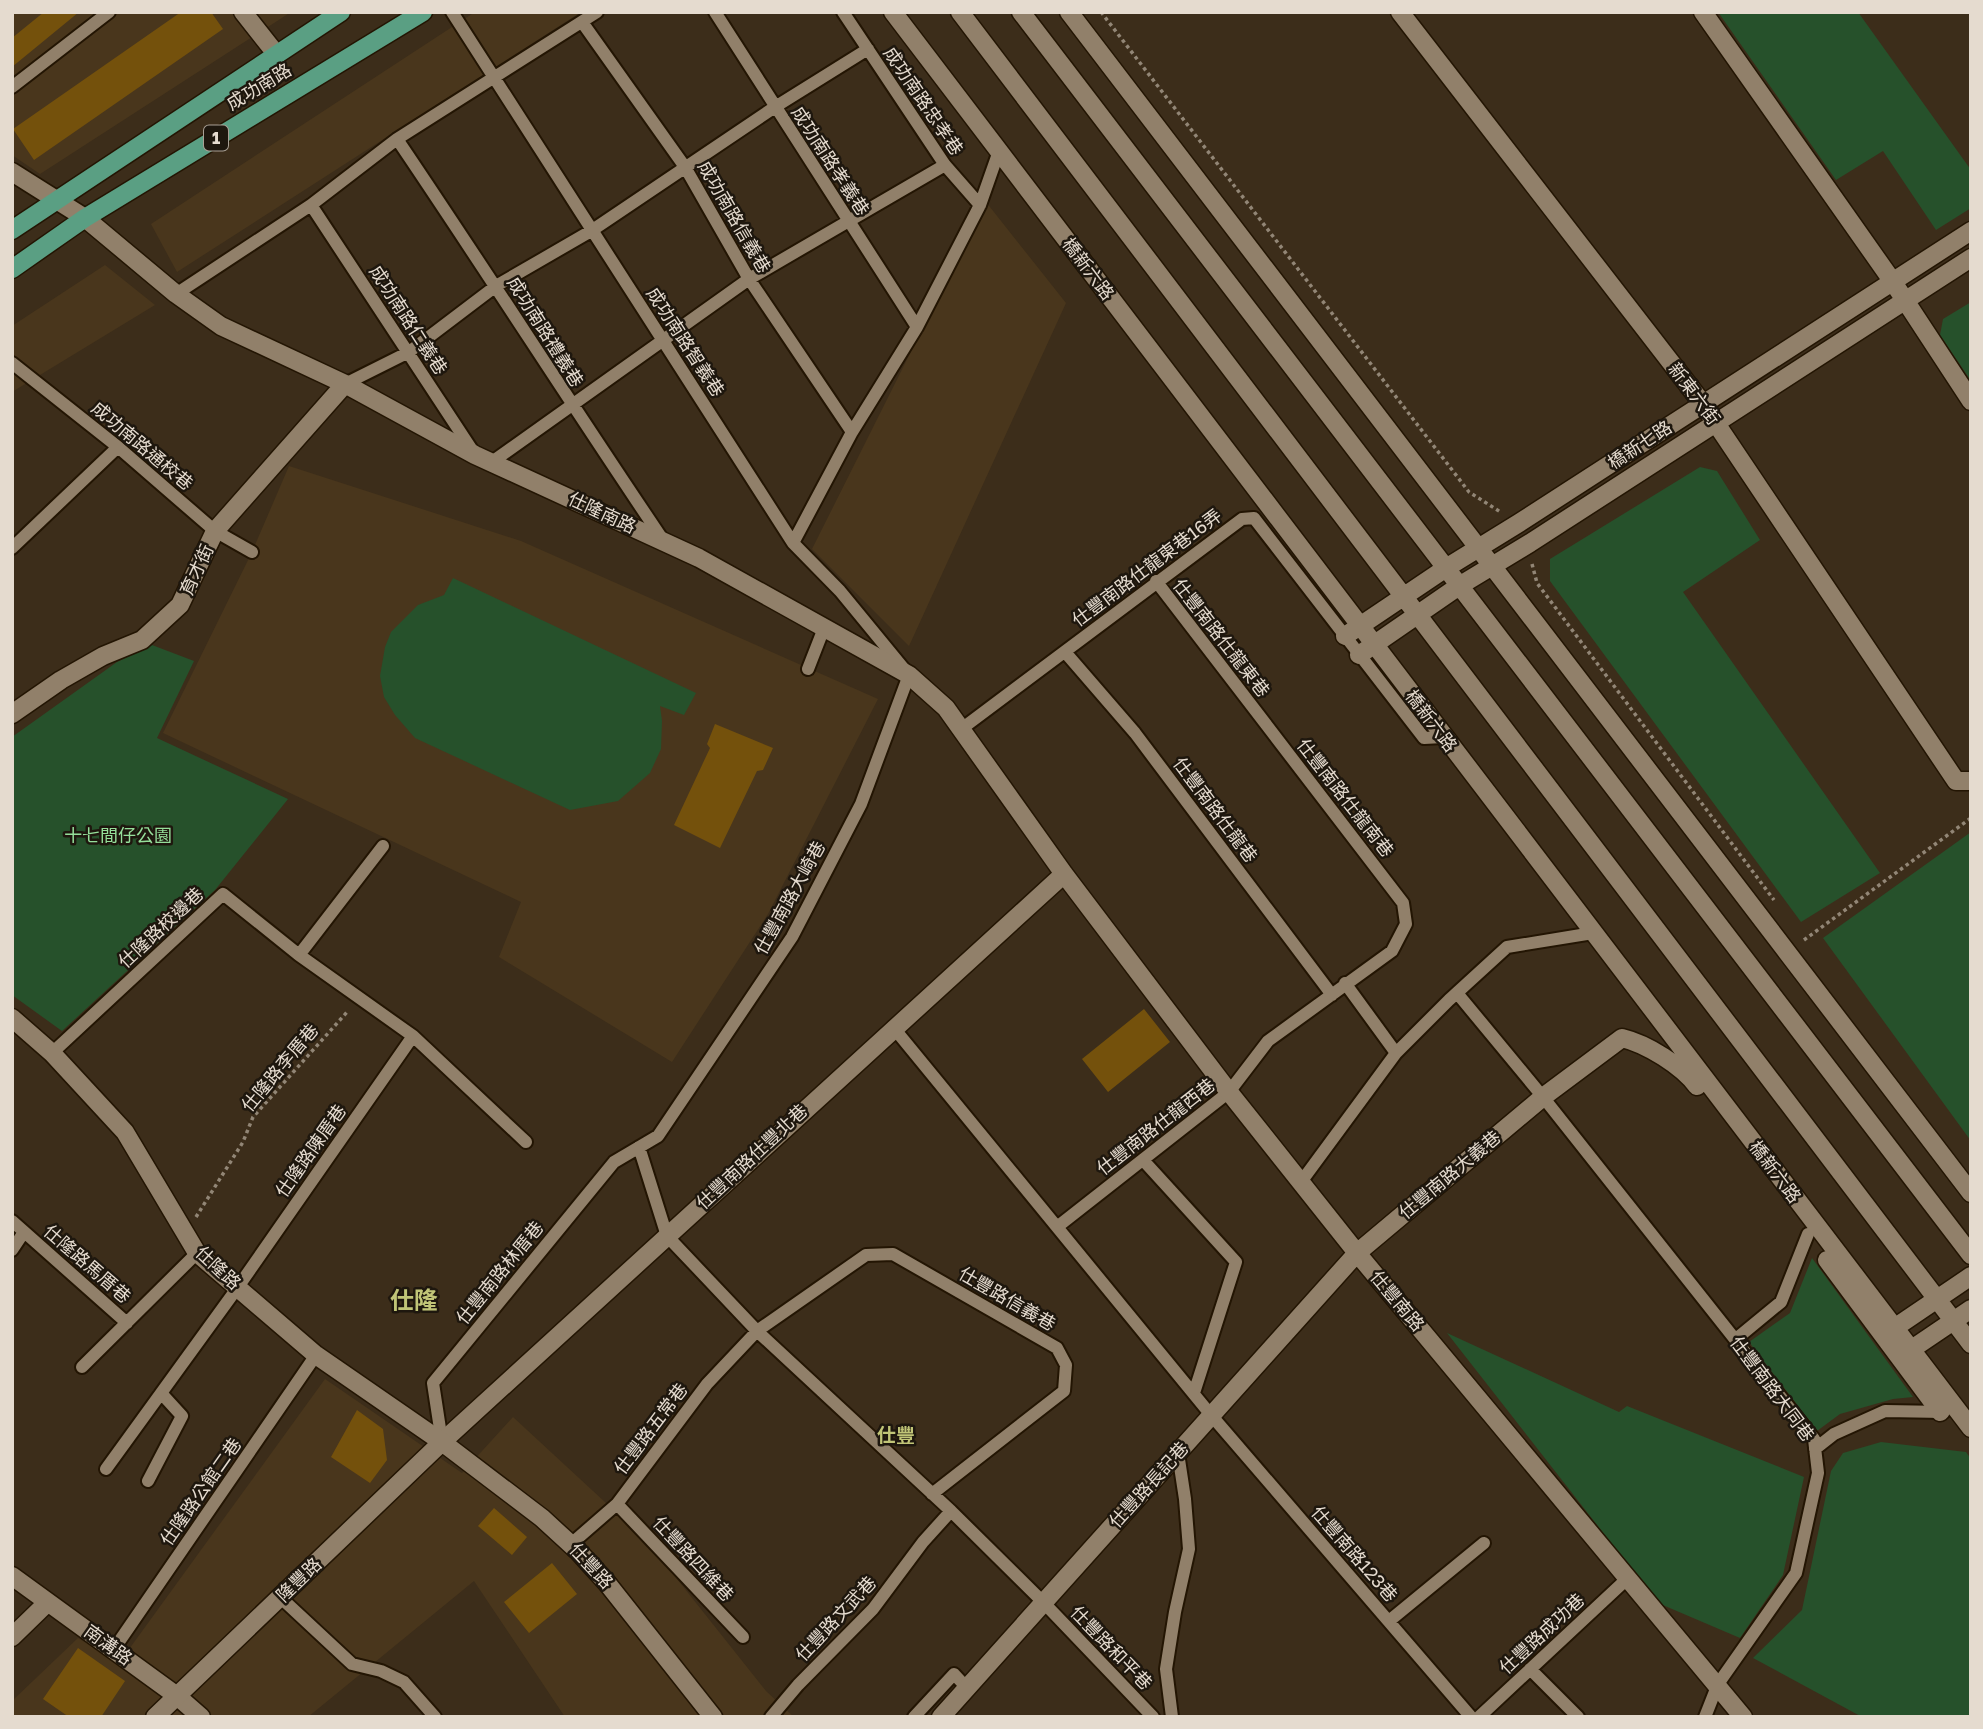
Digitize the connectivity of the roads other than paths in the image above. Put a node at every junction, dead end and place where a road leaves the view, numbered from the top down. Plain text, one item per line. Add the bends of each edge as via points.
1 (109, 12) edge
2 (243, 12) edge
3 (341, 12) edge
4 (424, 12) edge
5 (452, 12) edge
6 (597, 12) edge
7 (715, 12) edge
8 (843, 12) edge
9 (893, 12) edge
10 (960, 12) edge
11 (1021, 12) edge
12 (1069, 12) edge
13 (1400, 12) edge
14 (1703, 12) edge
15 (582, 22) junction
16 (868, 50) junction
17 (277, 55) junction
18 (495, 78) junction
19 (12, 88) edge
20 (775, 107) junction
21 (397, 139) junction
22 (999, 151) junction
23 (944, 165) junction
24 (685, 167) junction
25 (12, 172) edge
26 (58, 199) junction
27 (311, 205) junction
28 (980, 205) junction
29 (85, 218) junction
30 (849, 223) junction
31 (12, 230) edge
32 (591, 231) junction
33 (1971, 231) edge
34 (1971, 258) edge
35 (12, 269) edge
36 (750, 279) junction
37 (1893, 282) junction
38 (496, 286) junction
39 (176, 294) junction
40 (1905, 300) junction
41 (917, 327) junction
42 (663, 341) junction
43 (409, 352) junction
44 (12, 363) edge
45 (345, 384) junction
46 (1971, 401) edge
47 (1703, 404) junction
48 (572, 407) junction
49 (1716, 423) junction
50 (852, 432) junction
51 (118, 447) junction
52 (483, 459) junction
53 (215, 531) junction
54 (665, 543) junction
55 (793, 543) junction
56 (12, 548) edge
57 (1478, 548) junction
58 (252, 552) dead end
59 (1492, 566) junction
60 (1446, 568) junction
61 (1156, 582) junction
62 (1459, 586) junction
63 (1403, 597) junction
64 (1417, 615) junction
65 (824, 628) junction
66 (1352, 631) junction
67 (1366, 650) junction
68 (1065, 652) junction
69 (808, 669) dead end
70 (909, 675) junction
71 (12, 714) edge
72 (1259, 715) joint
73 (960, 730) junction
74 (1971, 781) edge
75 (383, 846) dead end
76 (1064, 874) junction
77 (1403, 903) joint
78 (1593, 933) junction
79 (299, 955) junction
80 (1345, 983) junction
81 (1457, 993) junction
82 (1332, 995) junction
83 (12, 1018) edge
84 (893, 1027) junction
85 (413, 1035) junction
86 (52, 1053) junction
87 (1396, 1053) junction
88 (1229, 1092) junction
89 (1543, 1097) junction
90 (526, 1142) dead end
91 (639, 1147) junction
92 (1143, 1160) junction
93 (1300, 1182) junction
94 (1971, 1193) edge
95 (12, 1222) edge
96 (1057, 1227) junction
97 (24, 1232) junction
98 (1808, 1234) junction
99 (667, 1236) junction
100 (12, 1250) edge
101 (1357, 1253) junction
102 (197, 1254) junction
103 (1971, 1255) edge
104 (1971, 1276) edge
105 (238, 1287) junction
106 (1937, 1299) junction
107 (1971, 1309) edge
108 (1953, 1321) junction
109 (127, 1323) junction
110 (757, 1331) junction
111 (1889, 1332) junction
112 (1735, 1339) junction
113 (1971, 1344) edge
114 (1905, 1354) junction
115 (316, 1355) junction
116 (82, 1367) dead end
117 (161, 1393) junction
118 (1194, 1393) junction
119 (1949, 1412) junction
120 (1211, 1415) junction
121 (1971, 1428) edge
122 (442, 1442) junction
123 (1815, 1449) junction
124 (1178, 1453) junction
125 (106, 1469) dead end
126 (148, 1481) dead end
127 (932, 1494) junction
128 (617, 1504) junction
129 (951, 1511) junction
130 (1484, 1543) dead end
131 (570, 1544) junction
132 (12, 1576) edge
133 (1629, 1577) junction
134 (280, 1597) junction
135 (48, 1602) junction
136 (1044, 1603) junction
137 (1389, 1621) junction
138 (12, 1637) edge
139 (743, 1637) dead end
140 (114, 1649) junction
141 (1530, 1669) junction
142 (1718, 1684) junction
143 (967, 1688) junction
144 (177, 1696) junction
145 (155, 1717) edge
146 (201, 1717) edge
147 (435, 1717) edge
148 (713, 1717) edge
149 (771, 1717) edge
150 (914, 1717) edge
151 (941, 1717) edge
152 (1153, 1717) edge
153 (1172, 1717) edge
154 (1471, 1717) edge
155 (1479, 1717) edge
156 (1578, 1717) edge
157 (1705, 1717) edge
158 (1744, 1717) edge

1 - 19 lane
2 - 17 street
3 - 17 main road, 成功南路 / 1
4 - 29 main road, 成功南路 / 1
5 - 18 lane, 成功南路智義巷
6 - 15 lane
7 - 20 lane, 成功南路孝義巷
8 - 16 lane, 成功南路忠孝巷
9 - 22 street, 橋新六路
10 - 63 street
11 - 60 street
12 - 57 street
13 - 47 street, 新東六街
14 - 37 street
15 - 18 lane
15 - 24 lane, 成功南路信義巷
16 - 20 lane
16 - 23 lane, 成功南路忠孝巷
17 - 26 main road, 成功南路 / 1
18 - 21 lane
18 - 32 lane, 成功南路智義巷
20 - 24 lane
20 - 30 lane, 成功南路孝義巷
21 - 27 lane
21 - 38 lane, 成功南路禮義巷
22 - 28 lane
22 - 66 street, 橋新六路
23 - 28 lane, 成功南路忠孝巷
23 - 30 lane
24 - 32 lane
24 - 36 lane, 成功南路信義巷
25 - 26 street, 仕隆南路
26 - 29 street, 仕隆南路
26 - 31 main road, 成功南路 / 1
27 - 39 lane
27 - 43 lane, 成功南路仁義巷
28 - 41 lane
29 - 35 main road, 成功南路 / 1
29 - 39 street, 仕隆南路
30 - 36 lane
30 - 41 lane, 成功南路孝義巷
32 - 38 lane
32 - 42 lane, 成功南路智義巷
33 - 37 street, 橋新七路
34 - 40 street, 橋新七路
36 - 42 lane
36 - 50 lane, 成功南路信義巷
37 - 40 street
37 - 47 street, 橋新七路
38 - 43 lane
38 - 48 lane, 成功南路禮義巷
39 - 45 street, 仕隆南路 via 220,326
40 - 46 street
40 - 49 street, 橋新七路
41 - 50 lane
42 - 48 lane
42 - 55 lane, 成功南路智義巷
43 - 45 lane
43 - 52 lane, 成功南路仁義巷
44 - 51 lane, 成功南路通校巷
45 - 52 street, 仕隆南路
45 - 53 street, 育才街
47 - 49 street, 新東六街
47 - 57 street, 橋新七路
48 - 52 lane
48 - 54 lane, 成功南路禮義巷
49 - 59 street, 橋新七路
49 - 74 street, 新東六街 via 1956,781
50 - 55 lane
51 - 53 lane, 成功南路通校巷
51 - 56 lane
52 - 54 street, 仕隆南路
53 - 58 lane, 成功南路通校巷
53 - 71 street, 育才街 via 180,605 142,640 103,656
54 - 65 street, 仕隆南路
55 - 70 lane, 成功南路智義巷
57 - 59 street
57 - 60 street, 橋新七路
59 - 62 street, 橋新七路
59 - 94 street
60 - 62 street
60 - 63 street, 橋新七路
61 - 66 lane, 仕豐南路仕龍東巷16弄 via 1242,519 1254,518
61 - 68 lane, 仕豐南路仕龍東巷16弄
61 - 72 lane, 仕豐南路仕龍東巷
62 - 64 street, 橋新七路
62 - 103 street
63 - 64 street
63 - 66 street, 橋新七路
64 - 67 street, 橋新七路
64 - 106 street
65 - 69 lane
65 - 70 street, 仕隆南路
66 - 67 street, 橋新六路
67 - 78 street, 橋新六路 via 1443,737
68 - 73 lane, 仕豐南路仕龍東巷16弄
68 - 82 lane, 仕豐南路仕龍巷 via 1135,733
70 - 73 street, 仕隆南路 via 946,708
70 - 91 lane, 仕豐南路大崎巷 via 861,804 792,937 658,1136
72 - 77 lane, 仕豐南路仕龍南巷
73 - 76 street, 仕隆南路
75 - 79 lane
76 - 84 street, 仕豐南路仕豐北巷
76 - 88 street, 仕豐南路
77 - 80 lane, 仕豐南路仕龍西巷 via 1406,924 1392,951
78 - 81 lane via 1507,947
78 - 111 street, 橋新六路
79 - 85 lane, 仕隆路校邊巷
79 - 86 lane, 仕隆路校邊巷 via 223,894
80 - 82 lane, 仕豐南路仕龍西巷
80 - 87 lane
81 - 87 lane
81 - 89 lane, 仕豐南路大同巷
82 - 88 lane, 仕豐南路仕龍西巷 via 1268,1041
83 - 86 street, 仕隆路
84 - 96 lane
84 - 99 street, 仕豐南路仕豐北巷
85 - 90 lane, 仕隆路校邊巷
85 - 105 lane, 仕隆路陳厝巷
86 - 102 street, 仕隆路 via 125,1132
87 - 93 lane
88 - 92 lane, 仕豐南路仕龍西巷
88 - 93 street, 仕豐南路
89 - 98 street via 1622,1038 1636,1042 1688,1074
89 - 101 street, 仕豐南路大義巷
89 - 112 lane, 仕豐南路大同巷
91 - 99 lane
91 - 122 lane, 仕豐南路林厝巷 via 614,1162 433,1383
92 - 96 lane, 仕豐南路仕龍西巷
92 - 118 lane via 1236,1262
93 - 101 street, 仕豐南路
95 - 97 lane, 仕隆路馬厝巷
96 - 118 lane
97 - 100 lane, 仕隆路馬厝巷
97 - 109 lane, 仕隆路馬厝巷
98 - 111 street
98 - 112 lane via 1781,1302
99 - 110 lane
99 - 122 street, 仕豐南路仕豐北巷
101 - 120 street, 仕豐路長記巷
101 - 133 street, 仕豐南路
102 - 105 street, 仕隆路
102 - 109 lane, 仕隆路馬厝巷
104 - 106 street
105 - 115 street, 仕隆路
105 - 117 lane, 仕隆路陳厝巷
106 - 108 street
106 - 111 street
107 - 108 street
108 - 113 street
108 - 114 street
109 - 116 lane, 仕隆路馬厝巷
110 - 127 lane
110 - 127 lane, 仕豐路信義巷 via 866,1255 893,1254 1057,1348 1066,1365 1064,1391
110 - 128 lane, 仕豐路五常巷 via 707,1384
111 - 114 street, 橋新六路
112 - 123 lane, 仕豐南路大同巷 via 1814,1439
114 - 119 street
115 - 122 street, 仕隆路
115 - 140 lane, 仕隆路公館二巷
117 - 125 lane, 仕隆路陳厝巷
117 - 126 lane via 182,1416
118 - 120 lane
119 - 121 street
119 - 123 lane via 1885,1411 1834,1434
120 - 124 street, 仕豐路長記巷
120 - 137 lane, 仕豐南路123巷
122 - 131 street, 仕豐路
122 - 134 street, 隆豐路
123 - 142 lane, 仕豐南路大同巷 via 1818,1473 1796,1573
124 - 136 street, 仕豐路長記巷
124 - 153 lane via 1189,1549 1166,1669
127 - 129 lane
128 - 131 lane, 仕豐路五常巷
128 - 139 lane, 仕豐路四維巷
129 - 136 lane
129 - 149 lane, 仕豐路文武巷 via 873,1609
130 - 137 lane
131 - 148 street, 仕豐路 via 607,1583
132 - 135 street, 南溝路
133 - 141 lane, 仕豐路成功巷
133 - 142 street, 仕豐南路
134 - 144 street, 隆豐路
134 - 147 lane via 352,1664 404,1682
135 - 138 street
135 - 140 street, 南溝路
136 - 143 street, 仕豐路長記巷
136 - 152 lane, 仕豐路和平巷
137 - 154 lane, 仕豐南路123巷
140 - 144 street, 南溝路
141 - 155 lane, 仕豐路成功巷
141 - 156 lane
142 - 157 lane, 仕豐南路大同巷
142 - 158 street, 仕豐南路
143 - 150 lane via 954,1674
143 - 151 street, 仕豐路長記巷
144 - 145 street, 隆豐路
144 - 146 street, 南溝路

